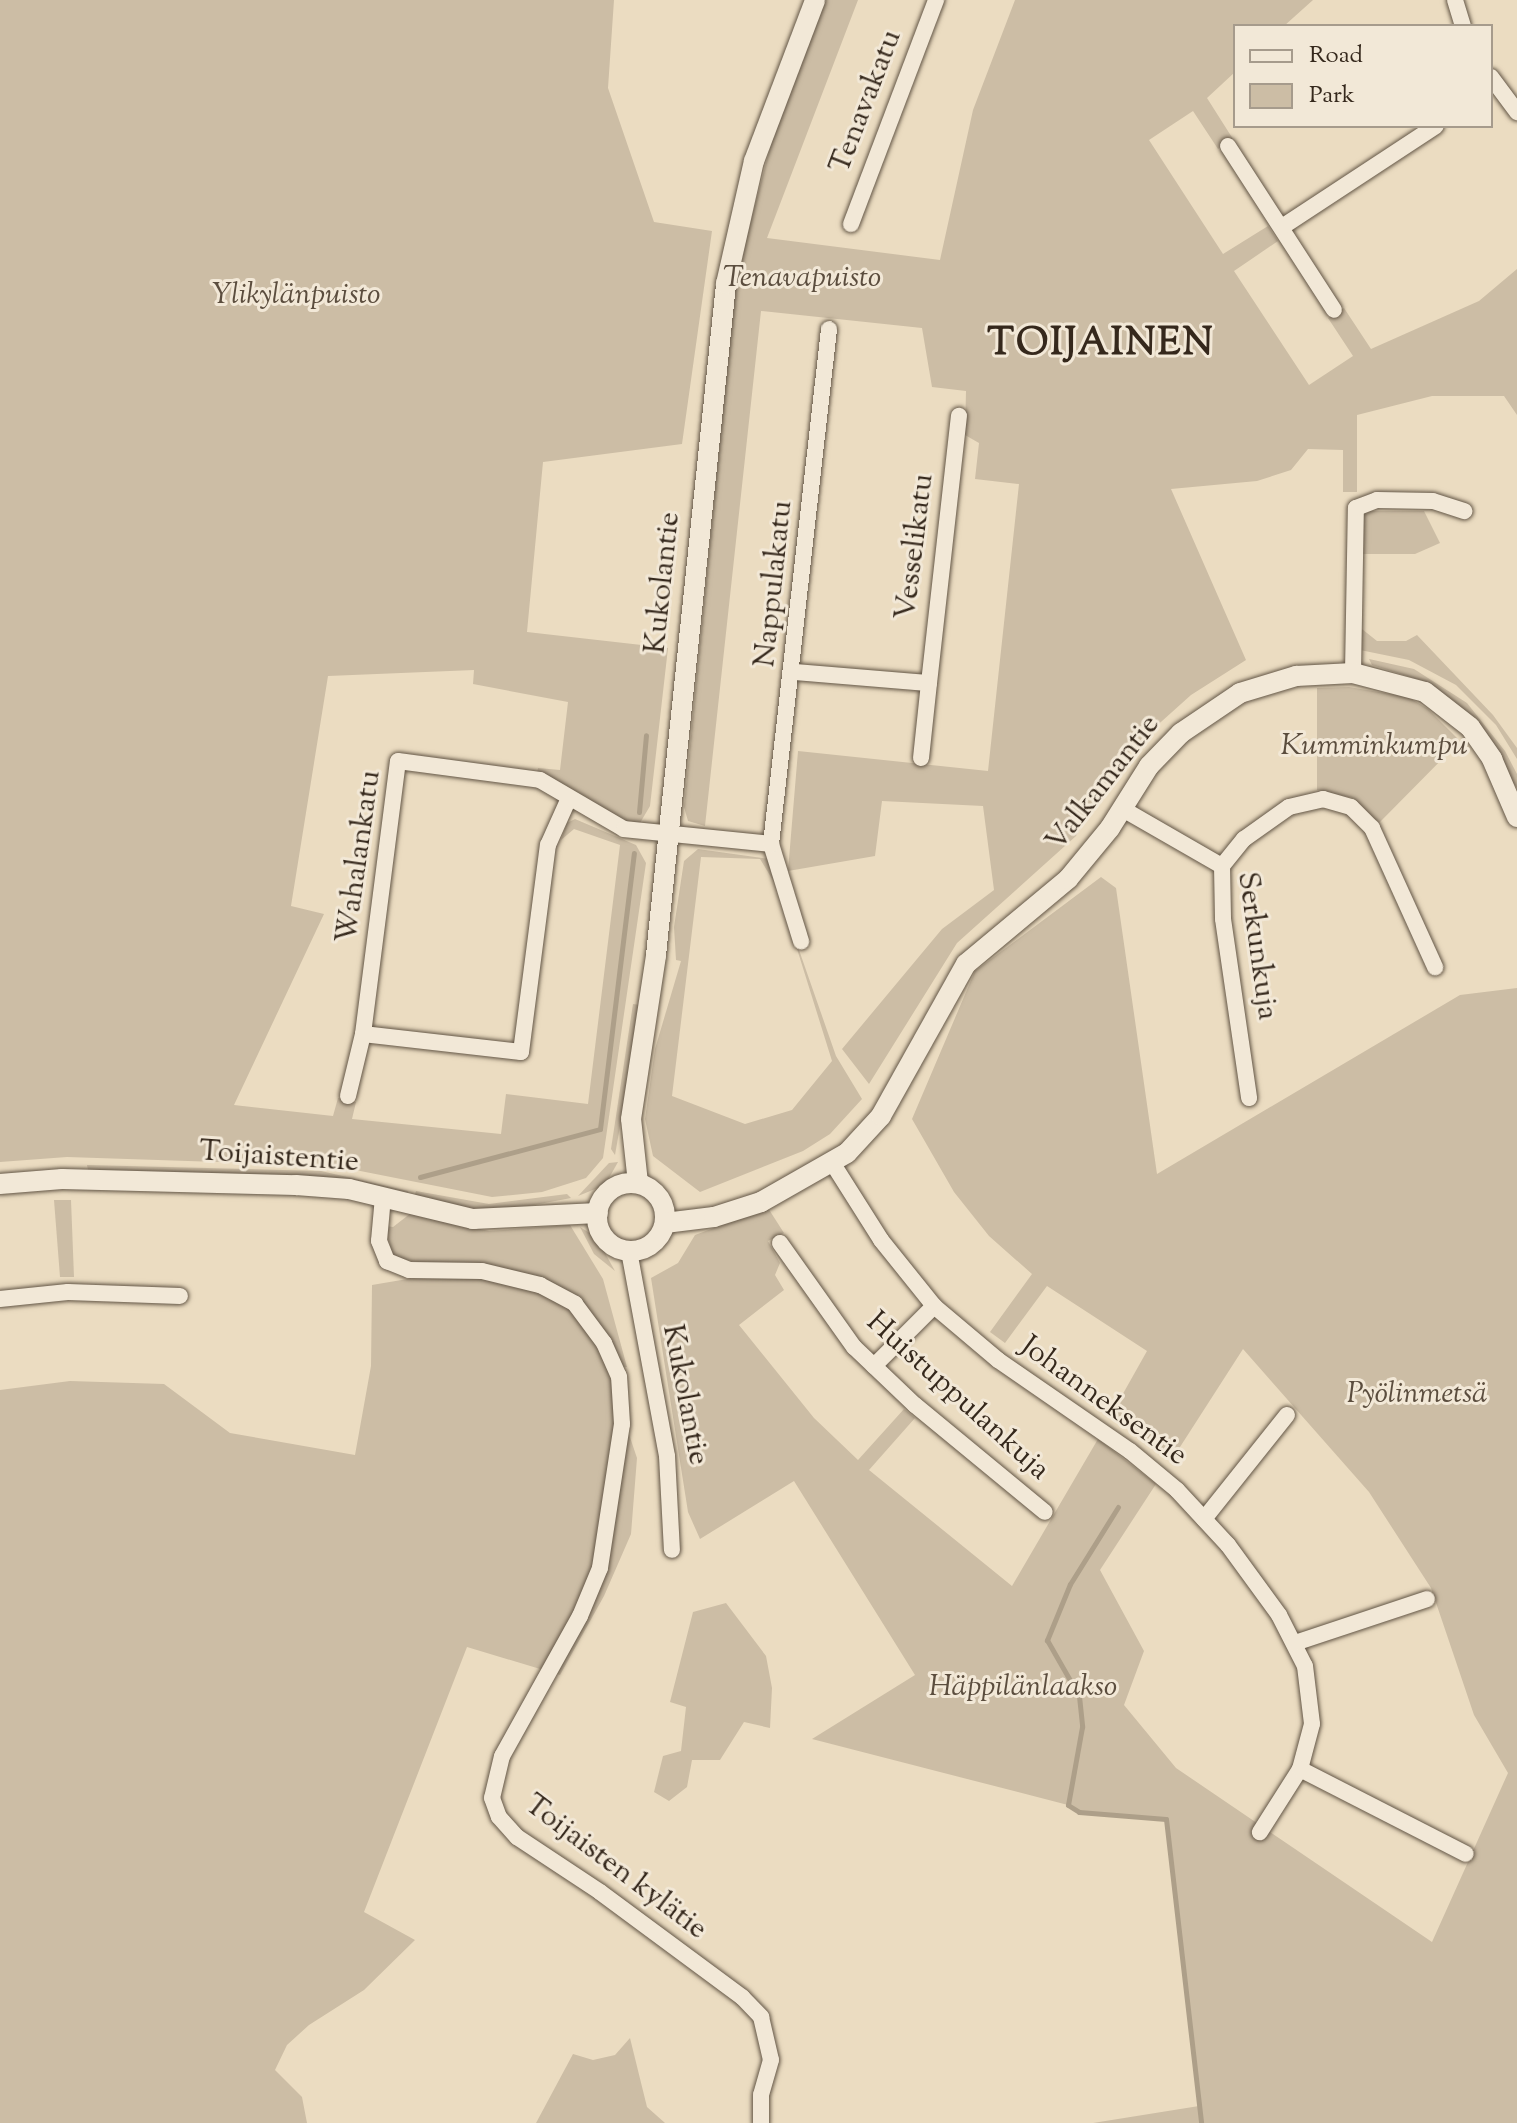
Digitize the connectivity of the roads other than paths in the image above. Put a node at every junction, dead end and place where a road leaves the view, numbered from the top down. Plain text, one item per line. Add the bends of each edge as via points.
1 (815, 0) edge
2 (936, 0) edge
3 (1455, 0) edge
4 (1462, 24) edge
5 (1493, 84) edge
6 (1517, 112) edge
7 (1433, 128) edge
8 (1228, 146) dead end
9 (851, 224) dead end
10 (1282, 227) junction
11 (1334, 310) dead end
12 (829, 329) dead end
13 (959, 416) dead end
14 (1464, 511) dead end
15 (794, 672) junction
16 (1353, 673) junction
17 (929, 683) junction
18 (921, 758) dead end
19 (569, 798) junction
20 (1121, 808) junction
21 (1516, 809) edge
22 (669, 834) junction
23 (771, 844) junction
24 (1222, 866) junction
25 (801, 941) dead end
26 (1435, 967) dead end
27 (363, 1034) junction
28 (348, 1096) dead end
29 (1249, 1098) dead end
30 (833, 1164) junction
31 (638, 1183) junction
32 (0, 1184) edge
33 (383, 1197) junction
34 (598, 1213) junction
35 (665, 1223) junction
36 (780, 1243) dead end
37 (629, 1251) junction
38 (180, 1296) dead end
39 (0, 1299) edge
40 (934, 1306) junction
41 (874, 1366) junction
42 (1287, 1415) dead end
43 (1045, 1512) dead end
44 (1204, 1519) junction
45 (672, 1550) dead end
46 (1427, 1599) dead end
47 (1295, 1643) junction
48 (1300, 1769) junction
49 (1260, 1832) dead end
50 (1466, 1854) dead end
51 (761, 2123) edge

1 - 22 street, Kukolantie via 754,161 726,284
2 - 9 street, Tenavakatu
3 - 4 street
5 - 6 street
7 - 10 street
8 - 10 street
10 - 11 street
12 - 15 street, Nappulakatu
13 - 17 street, Vesselikatu
14 - 16 street via 1433,501 1377,500 1356,508
15 - 17 street
15 - 23 street, Nappulakatu
16 - 20 street, Valkamantie via 1267,682 1217,706 1149,766
16 - 21 street, Valkamantie via 1410,686 1457,715 1492,759
17 - 18 street, Vesselikatu
19 - 22 street, Wahalankatu via 611,824
19 - 27 street via 548,845 521,1052
19 - 27 street, Wahalankatu via 540,780 398,761
20 - 24 street, Serkunkuja
20 - 30 street, Valkamantie via 1068,879 966,964 881,1116
22 - 23 street
22 - 31 street, Kukolantie via 631,1119
23 - 25 street, Nappulakatu
24 - 26 street via 1244,839 1289,807 1323,799 1351,807 1372,828
24 - 29 street, Serkunkuja via 1223,919
27 - 28 street, Wahalankatu
30 - 35 street, Valkamantie via 736,1212
30 - 40 street, Johanneksentie via 881,1240
31 - 34 street via 615,1187
31 - 35 street via 659,1198
32 - 33 street, Toijaistentie via 72,1179 296,1185
33 - 34 street, Toijaistentie via 473,1219
33 - 51 street, Toijaisten kylätie via 379,1241 387,1261 409,1270 482,1271 540,1285 575,1304 604,1343 619,1376 622,1424 600,1568 580,1616 502,1756 492,1798 499,1817 517,1837 623,1909 742,1997 761,2017 771,2060 761,2095
34 - 37 street via 605,1239
35 - 37 street via 652,1244
36 - 41 street, Huistuppulankuja via 831,1320
37 - 45 street, Kukolantie via 667,1456
38 - 39 street via 68,1292
40 - 41 street
40 - 44 street, Johanneksentie via 998,1360 1130,1451
41 - 43 street, Huistuppulankuja
42 - 44 street
44 - 47 street, Johanneksentie via 1259,1585
46 - 47 street
47 - 48 street, Johanneksentie via 1312,1707
48 - 49 street, Johanneksentie
48 - 50 street

